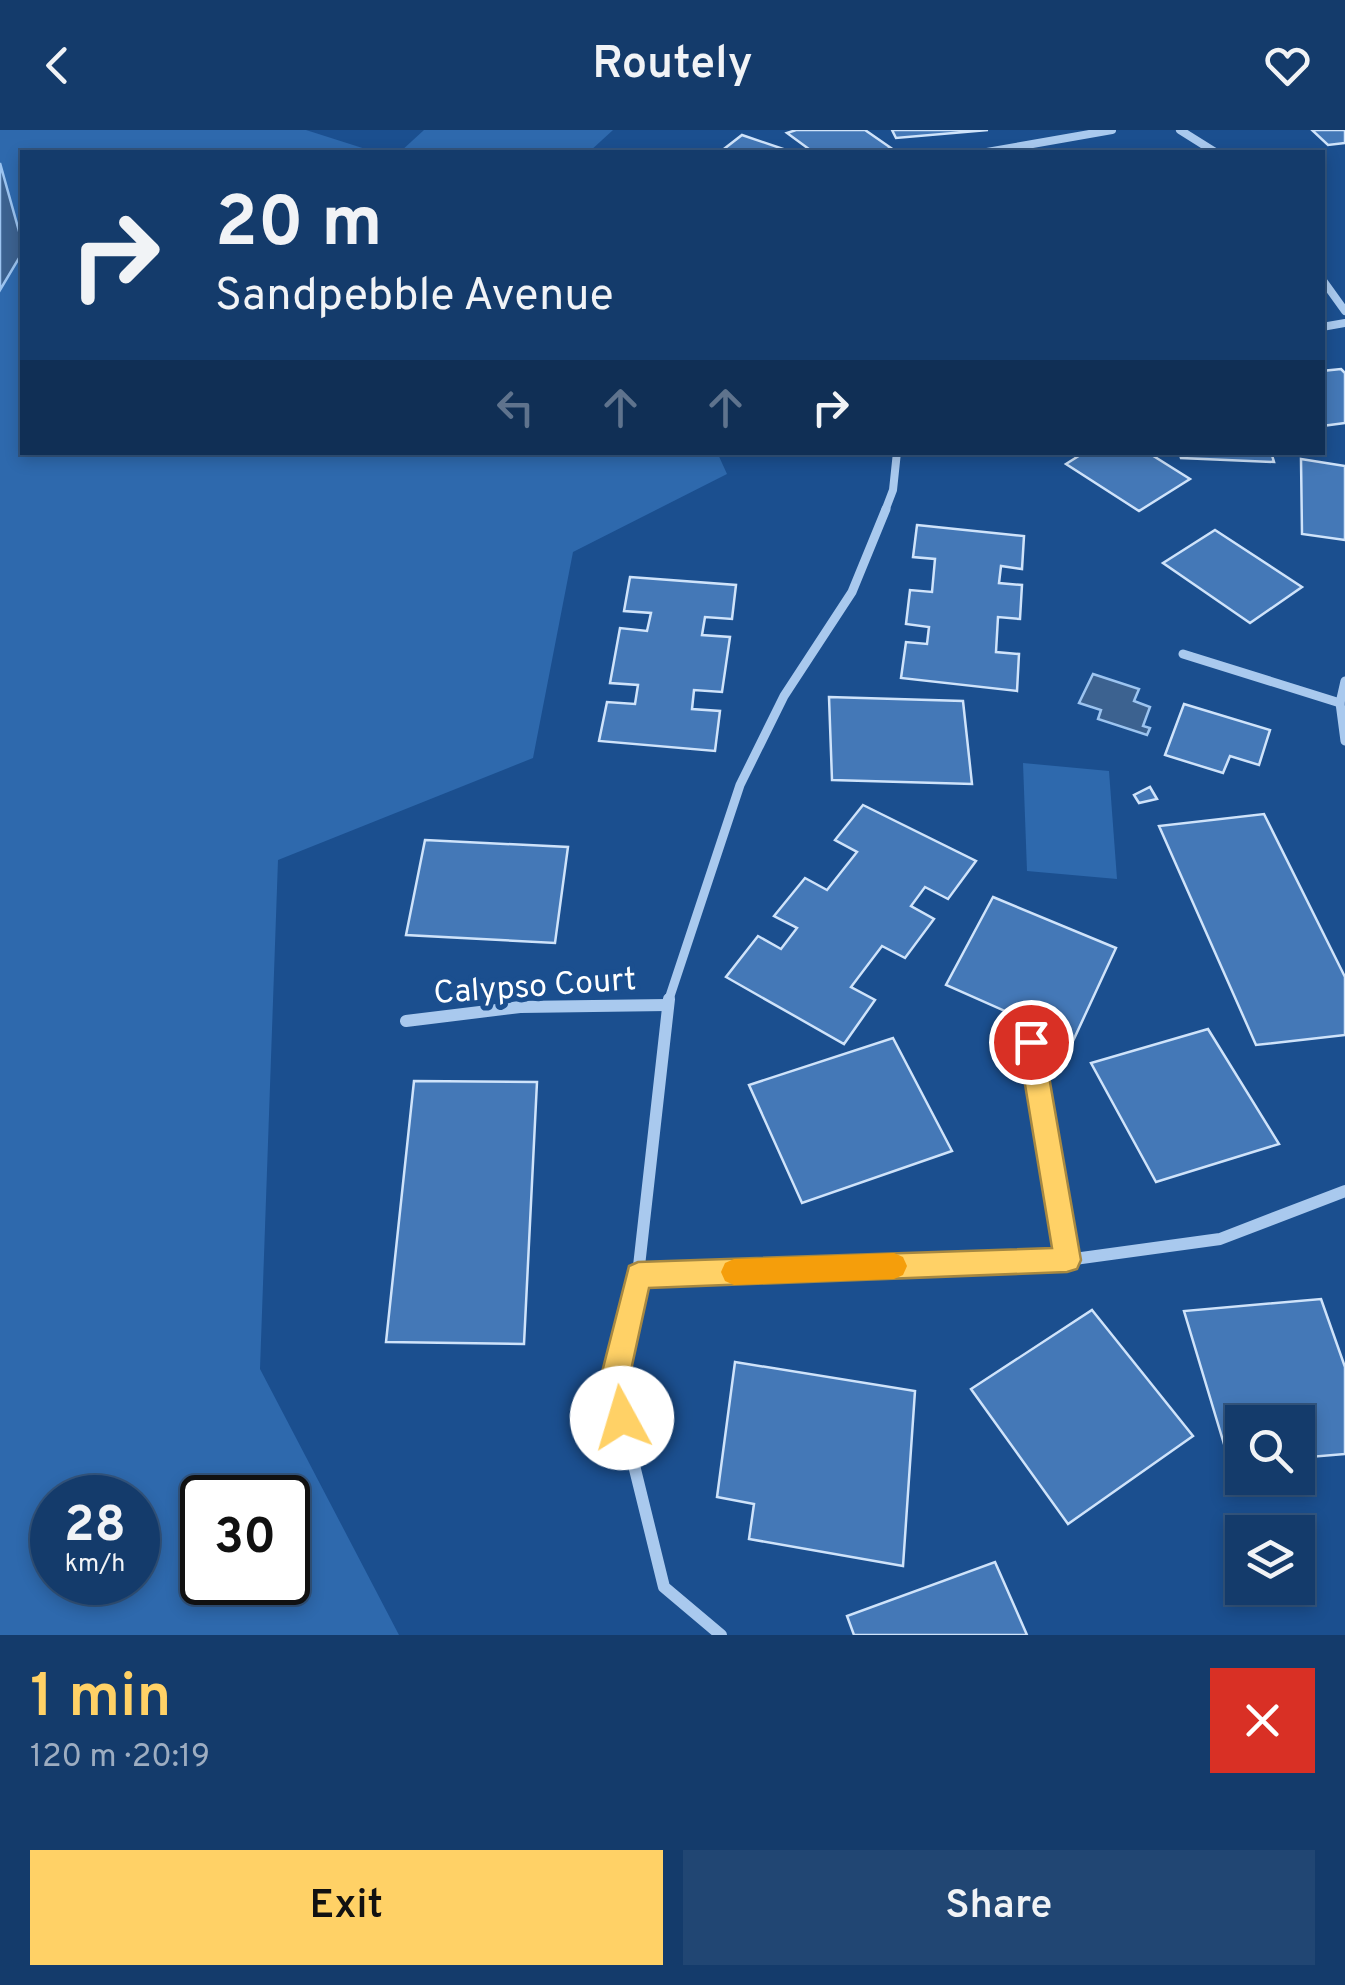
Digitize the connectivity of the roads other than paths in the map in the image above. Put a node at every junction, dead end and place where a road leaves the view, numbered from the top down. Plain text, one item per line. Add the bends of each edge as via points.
1 (1112, 130) edge
2 (1180, 130) edge
3 (997, 150) edge
4 (1211, 150) edge
5 (1325, 283) edge
6 (1345, 310) edge
7 (898, 455) edge
8 (1183, 654) dead end
9 (1345, 681) edge
10 (1340, 703) junction
11 (1345, 741) edge
12 (667, 1005) junction
13 (406, 1022) dead end
14 (1031, 1042) dead end
15 (1345, 1191) edge
16 (1067, 1260) junction
17 (638, 1275) junction
18 (721, 1635) edge

1 - 3 street
2 - 4 street
5 - 6 street
7 - 12 street via 893,490 852,592 784,696 740,785
8 - 10 street
9 - 10 street
10 - 11 street
12 - 13 street, Calypso Court via 520,1007
12 - 17 street
14 - 16 street
15 - 16 street via 1220,1240
16 - 17 street
17 - 18 street via 614,1384 664,1587

